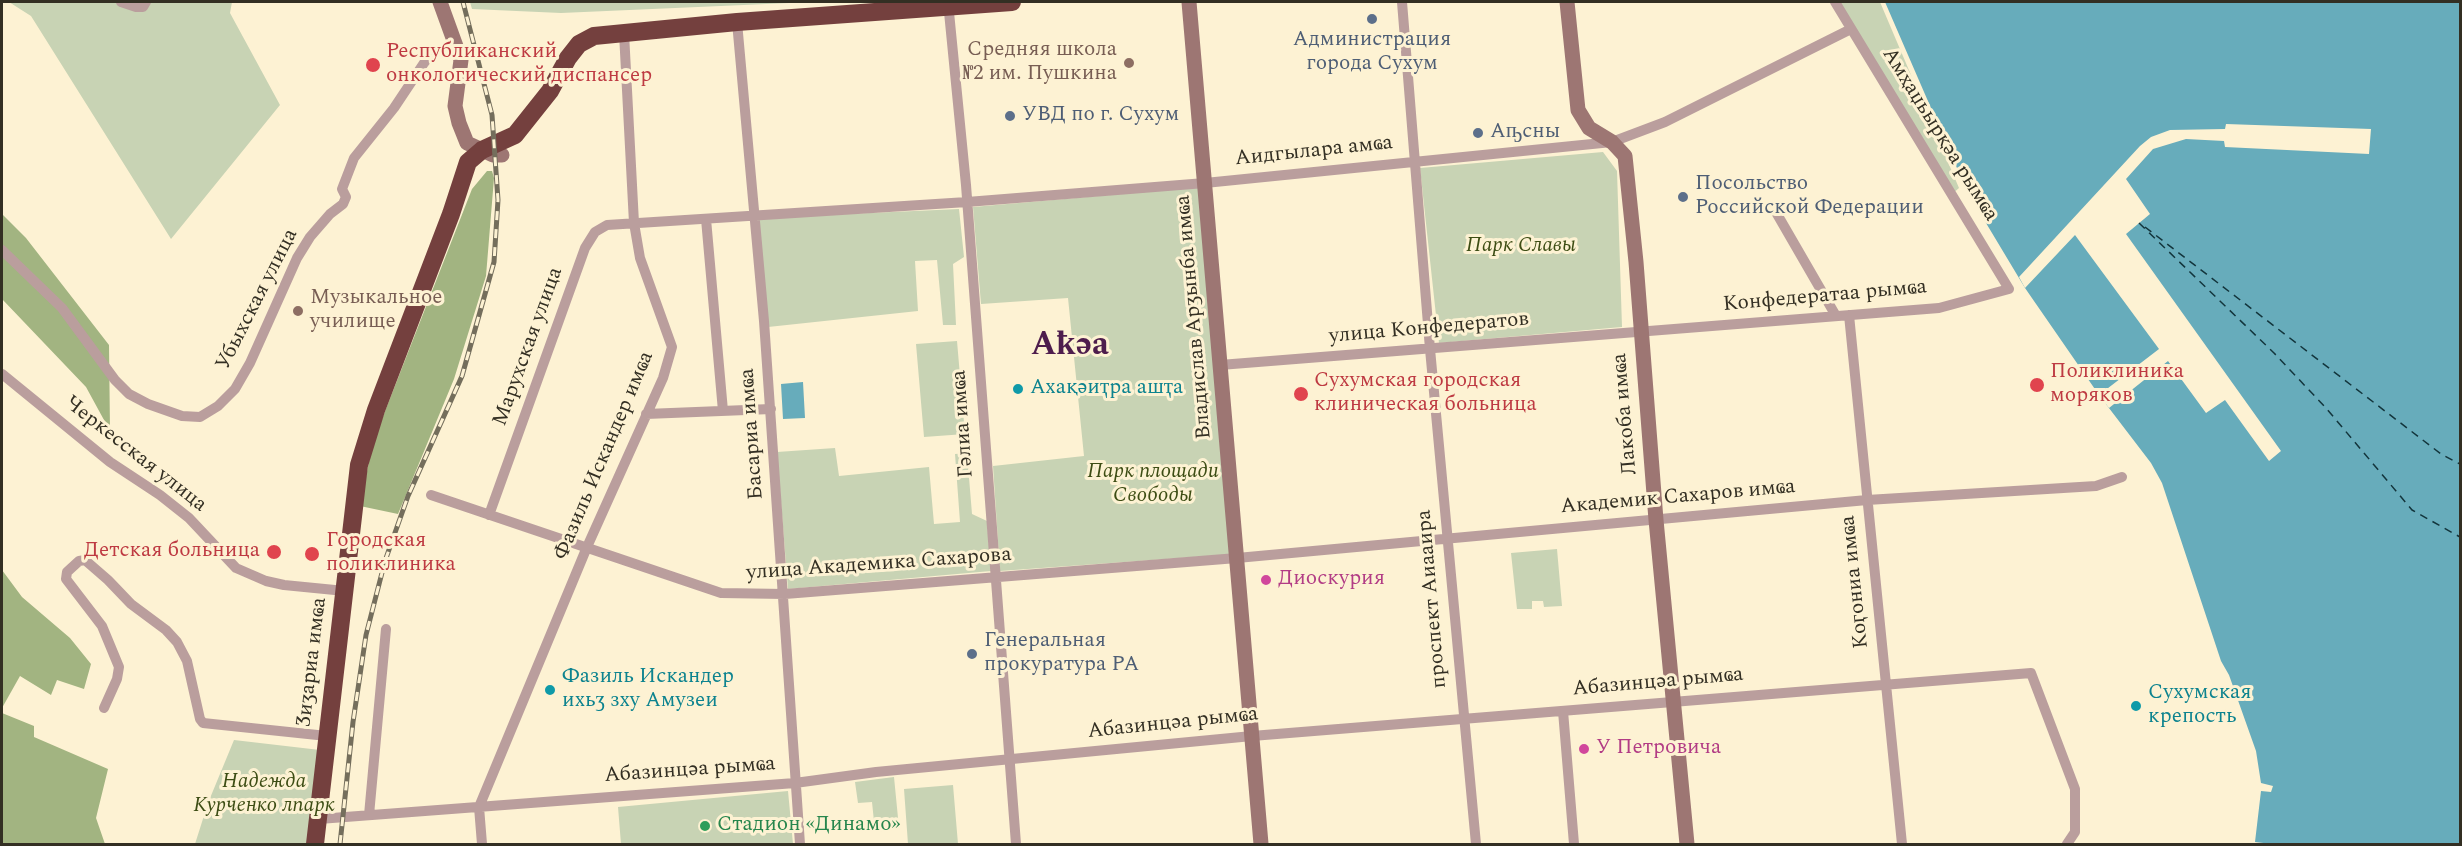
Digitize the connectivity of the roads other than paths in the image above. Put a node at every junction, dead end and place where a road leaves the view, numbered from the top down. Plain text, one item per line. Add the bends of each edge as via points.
1 (121, 2) edge
2 (146, 2) edge
3 (440, 2) edge
4 (1012, 2) edge
5 (1190, 2) edge
6 (1402, 2) edge
7 (1566, 2) edge
8 (1835, 2) edge
9 (948, 5) edge
10 (737, 22) junction
11 (1851, 28) junction
12 (624, 33) junction
13 (455, 43) junction
14 (541, 103) junction
15 (1612, 142) junction
16 (475, 146) junction
17 (502, 155) junction
18 (1415, 162) junction
19 (1205, 183) junction
20 (967, 202) junction
21 (452, 214) junction
22 (1777, 214) dead end
23 (756, 216) junction
24 (706, 219) junction
25 (634, 223) junction
26 (2, 250) edge
27 (2009, 288) joint
28 (1849, 315) junction
29 (1836, 316) junction
30 (1641, 332) junction
31 (1430, 349) junction
32 (1220, 365) junction
33 (2, 374) edge
34 (771, 409) junction
35 (723, 411) junction
36 (646, 414) junction
37 (2122, 477) dead end
38 (431, 495) dead end
39 (1867, 501) junction
40 (489, 514) junction
41 (1656, 520) junction
42 (1447, 539) junction
43 (587, 547) junction
44 (1237, 558) junction
45 (995, 577) junction
46 (345, 591) junction
47 (785, 594) junction
48 (386, 629) dead end
49 (1888, 685) junction
50 (1674, 702) junction
51 (104, 708) dead end
52 (1563, 711) junction
53 (1464, 718) junction
54 (327, 736) junction
55 (1252, 736) junction
56 (1009, 761) junction
57 (795, 783) junction
58 (479, 807) junction
59 (369, 815) junction
60 (319, 819) junction
61 (315, 844) edge
62 (482, 844) edge
63 (801, 844) edge
64 (1016, 844) edge
65 (1261, 844) edge
66 (1476, 844) edge
67 (1574, 844) edge
68 (1687, 844) edge
69 (1902, 844) edge
70 (2067, 844) edge

1 - 2 street via 136,7 143,7
3 - 13 main road
4 - 9 highway
5 - 19 main road, Владислав Арӡынба имҩа
6 - 18 street, проспект Аиааира
7 - 15 main road, Лакоба имҩа via 1578,110 1588,128
8 - 11 street, Амҳаџьырқәа рымҩа
9 - 10 highway
9 - 20 street, Гәлиа имҩа
10 - 12 highway
10 - 23 street, Басариа имҩа
11 - 15 street, Аидгылара амҩа via 1665,122
11 - 27 street, Амҳаџьырқәа рымҩа
12 - 14 highway via 594,36 579,44
12 - 25 street, Фазиль Искандер имҩа
13 - 16 main road via 461,60 455,106 459,123
13 - 26 street, Убыхская улица via 430,55 354,158 342,189 346,197 343,204 310,237 297,258 236,389 200,417 182,416 129,394 62,308
14 - 16 highway via 515,135
14 - 17 highway via 524,140
15 - 18 street, Аидгылара амҩа
15 - 30 main road, Лакоба имҩа via 1625,156
16 - 17 main road
16 - 21 highway
17 - 21 highway via 482,165 471,177
18 - 19 street, Аидгылара амҩа
18 - 31 street, проспект Аиааира
19 - 20 street, Аидгылара амҩа
19 - 32 main road, Владислав Арӡынба имҩа
20 - 23 street, Аидгылара амҩа
20 - 45 street, Гәлиа имҩа
21 - 46 highway, Ӡиӡариа имҩа via 376,410 359,465
22 - 29 street
23 - 24 street, Аидгылара амҩа
23 - 34 street, Басариа имҩа
24 - 25 street, Марухская улица
24 - 35 street
25 - 36 street, Фазиль Искандер имҩа via 640,258 672,347
25 - 40 street, Марухская улица via 607,225 595,232 585,248
27 - 28 street, Конфедератаа рымҩа via 1939,308
28 - 29 street, Конфедератаа рымҩа
28 - 39 street, Коӷониа имҩа
29 - 30 street, Конфедератаа рымҩа
30 - 31 street, улица Конфедератов
30 - 41 main road, Лакоба имҩа
31 - 32 street, улица Конфедератов
31 - 42 street, проспект Аиааира
32 - 44 main road, Владислав Арӡынба имҩа
33 - 46 street, Черкесская улица via 110,462 189,518 236,568 284,585
34 - 35 street
34 - 47 street, Басариа имҩа
35 - 36 street
36 - 43 street, Фазиль Искандер имҩа
37 - 39 street, Академик Сахаров имҩа via 2096,486
38 - 40 street, улица Академика Сахарова
39 - 41 street, Академик Сахаров имҩа
39 - 49 street, Коӷониа имҩа
40 - 43 street, улица Академика Сахарова
41 - 42 street, Академик Сахаров имҩа
41 - 50 main road, Лакоба имҩа
42 - 44 street, Академик Сахаров имҩа
42 - 53 street, проспект Аиааира
43 - 47 street, улица Академика Сахарова via 721,593
43 - 58 street, Фазиль Искандер имҩа
44 - 45 street, улица Академика Сахарова
44 - 55 main road, Владислав Арӡынба имҩа
45 - 47 street, улица Академика Сахарова
45 - 56 street, Гәлиа имҩа
46 - 54 highway, Ӡиӡариа имҩа
47 - 57 street, Басариа имҩа
48 - 59 street
49 - 50 street, Абазинцәа рымҩа
49 - 69 street, Коӷониа имҩа
49 - 70 street, Абазинцәа рымҩа via 2031,673 2075,789 2075,832
50 - 52 street, Абазинцәа рымҩа
50 - 68 main road, Лакоба имҩа
51 - 54 street via 119,667 102,626 66,579 67,572 79,561 86,560 177,642 187,661 203,723
52 - 53 street, Абазинцәа рымҩа
52 - 67 street
53 - 55 street, Абазинцәа рымҩа
53 - 66 street, проспект Аиааира
54 - 60 highway, Ӡиӡариа имҩа
55 - 56 street, Абазинцәа рымҩа
55 - 65 main road, Владислав Арӡынба имҩа
56 - 57 street, Абазинцәа рымҩа
56 - 64 street, Гәлиа имҩа
57 - 58 street, Абазинцәа рымҩа
57 - 63 street, Басариа имҩа
58 - 59 street, Абазинцәа рымҩа
58 - 62 street, Фазиль Искандер имҩа
59 - 60 street, Абазинцәа рымҩа
60 - 61 highway, Ӡиӡариа имҩа

